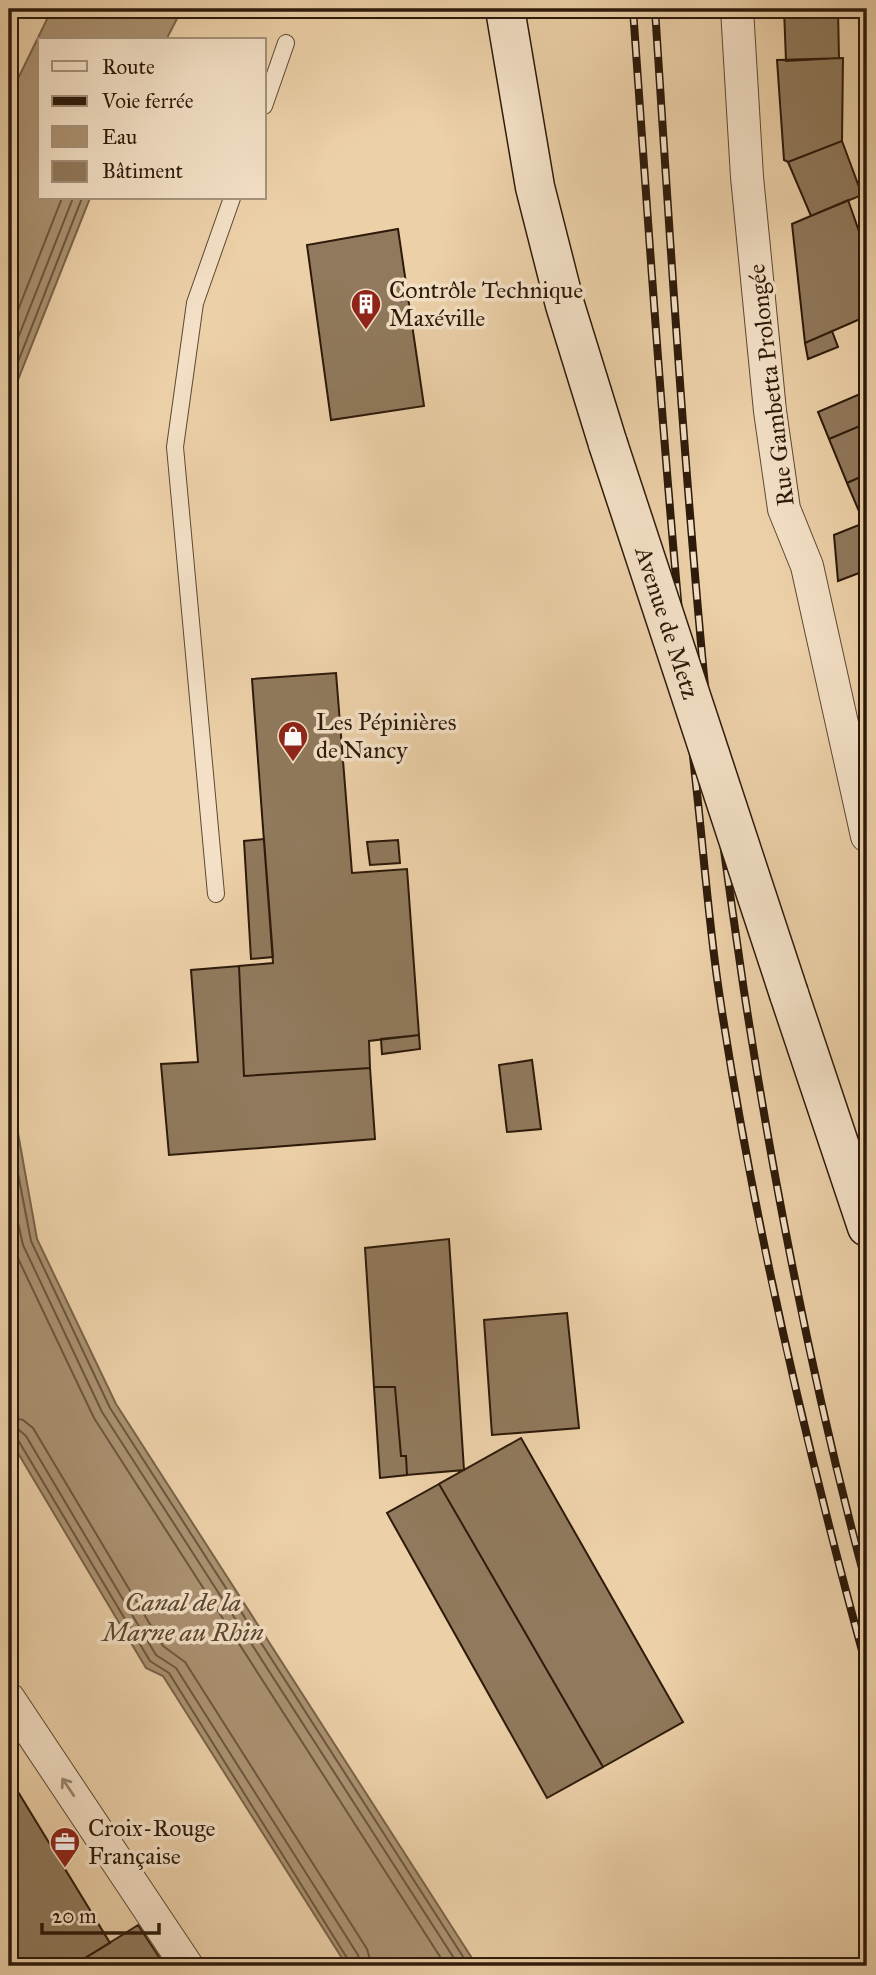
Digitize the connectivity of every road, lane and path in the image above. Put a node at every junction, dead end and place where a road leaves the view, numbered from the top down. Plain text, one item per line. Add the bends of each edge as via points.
1 (505, 9) edge
2 (737, 9) edge
3 (286, 43) dead end
4 (266, 100) edge
5 (231, 200) edge
6 (867, 836) edge
7 (216, 894) dead end
8 (867, 1227) edge
9 (9, 1699) edge
10 (187, 1966) edge

1 - 8 main road, Avenue de Metz, bridge via 535,187 565,305
2 - 6 street, Rue Gambetta Prolongée via 747,177 784,509 807,566
3 - 4 lane
5 - 7 lane via 195,303 175,447
10 -> 9 street

